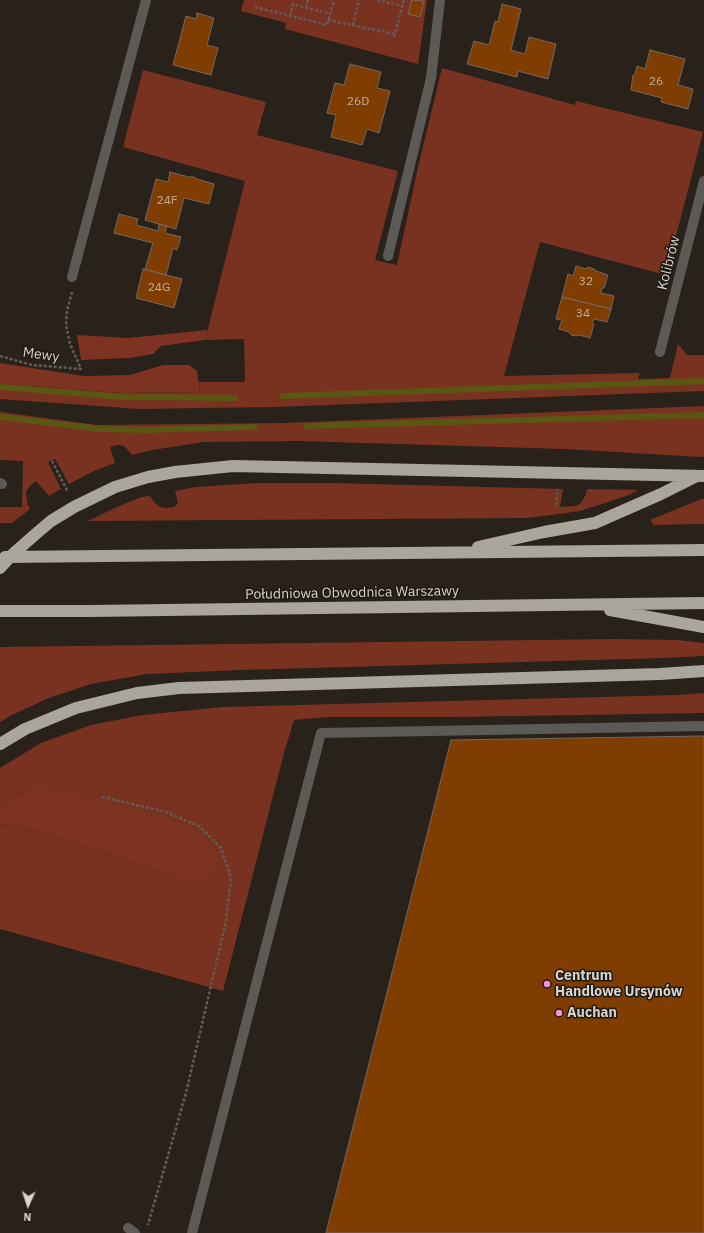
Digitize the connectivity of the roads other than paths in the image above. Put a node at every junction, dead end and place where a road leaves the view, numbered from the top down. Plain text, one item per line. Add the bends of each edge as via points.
1 (146, 0) edge
2 (440, 0) edge
3 (704, 180) edge
4 (388, 256) dead end
5 (72, 277) road end
6 (660, 352) dead end
7 (704, 472) edge
8 (704, 476) edge
9 (704, 550) edge
10 (453, 552) junction
11 (0, 557) edge
12 (0, 568) edge
13 (704, 603) edge
14 (585, 605) junction
15 (0, 611) edge
16 (704, 627) edge
17 (704, 671) edge
18 (704, 726) edge
19 (0, 744) edge
20 (192, 1233) edge

1 - 5 street
2 - 4 street via 431,78
3 - 6 street, Kolibrów
7 - 10 highway via 595,523
8 - 12 highway via 233,466 175,472 115,487 74,507 51,521 14,552
9 - 10 highway
10 - 11 highway
13 - 14 highway, Południowa Obwodnica Warszawy
14 - 15 highway, Południowa Obwodnica Warszawy
14 - 16 highway
17 - 19 highway via 179,688 137,693 76,708 25,729
18 - 20 street via 321,733

